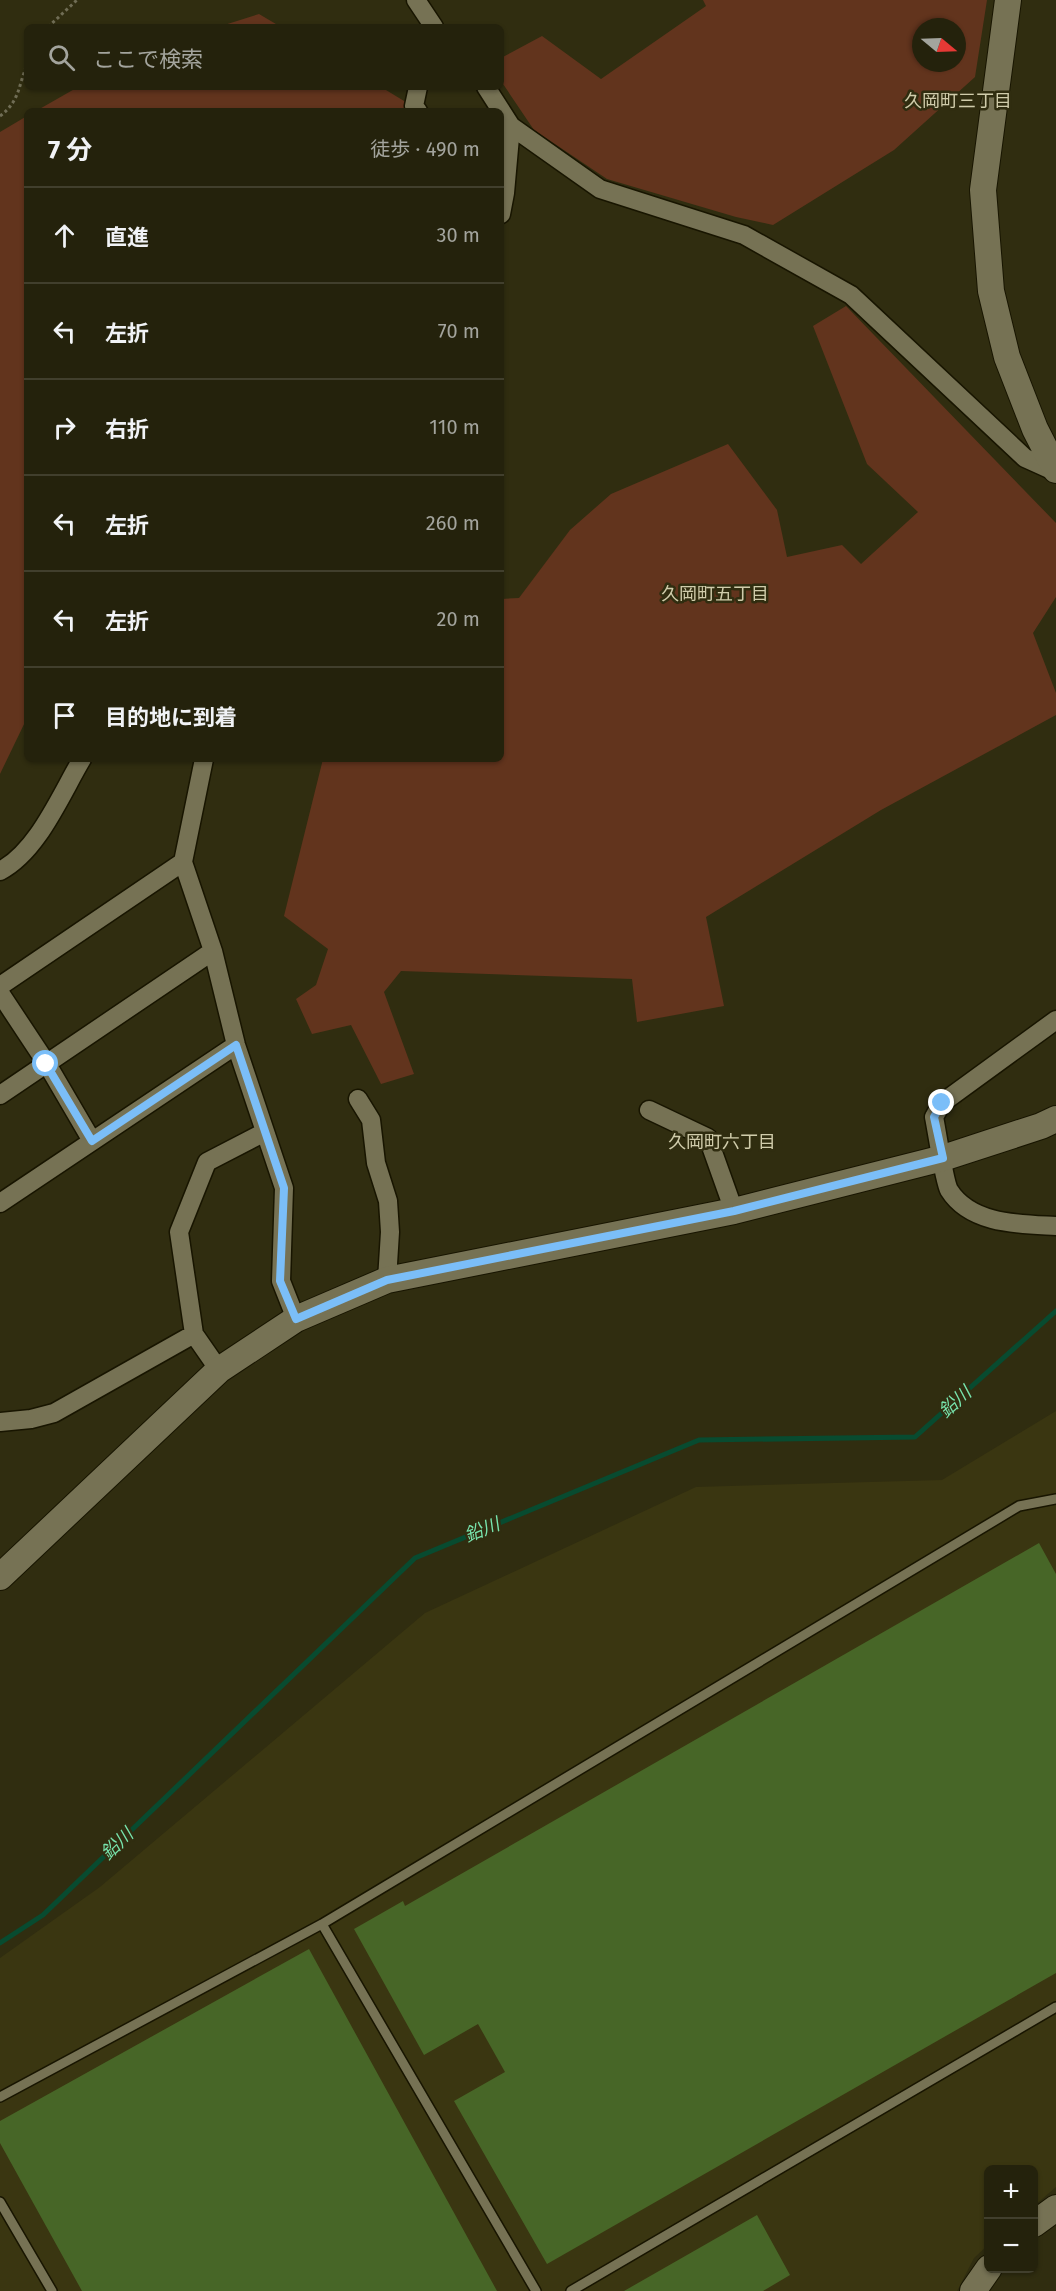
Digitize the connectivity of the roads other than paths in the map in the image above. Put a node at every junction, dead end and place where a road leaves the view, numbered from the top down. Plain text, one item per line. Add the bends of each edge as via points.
1 (416, 0) edge
2 (1008, 0) edge
3 (432, 24) edge
4 (417, 90) edge
5 (488, 90) edge
6 (416, 108) edge
7 (499, 108) edge
8 (504, 115) edge
9 (511, 126) junction
10 (504, 198) edge
11 (1056, 471) edge
12 (80, 762) edge
13 (203, 762) edge
14 (183, 862) junction
15 (0, 871) edge
16 (213, 951) junction
17 (0, 986) edge
18 (0, 993) edge
19 (1056, 1020) edge
20 (236, 1045) junction
21 (46, 1064) junction
22 (0, 1095) edge
23 (358, 1099) dead end
24 (650, 1110) dead end
25 (1056, 1119) edge
26 (265, 1132) junction
27 (92, 1141) junction
28 (943, 1158) junction
29 (0, 1203) edge
30 (734, 1211) junction
31 (1056, 1226) edge
32 (387, 1280) junction
33 (296, 1319) junction
34 (194, 1334) junction
35 (219, 1370) junction
36 (0, 1422) edge
37 (1056, 1499) edge
38 (0, 1577) edge
39 (322, 1924) junction
40 (1056, 2007) edge
41 (0, 2097) edge
42 (0, 2202) edge
43 (1056, 2208) edge
44 (1038, 2221) edge
45 (986, 2273) edge
46 (52, 2291) edge
47 (536, 2291) edge
48 (571, 2291) edge
49 (973, 2291) edge

1 - 3 street
2 - 11 street via 983,190 992,291 1007,357
4 - 6 street
5 - 7 street
8 - 9 street
9 - 10 street
9 - 11 street via 600,189 744,235 851,295 1025,459
12 - 15 street via 31,846 15,863
13 - 14 street
14 - 16 street
14 - 17 street
16 - 20 street
16 - 21 street
18 - 21 street
19 - 28 street via 942,1103 934,1117
20 - 26 street
20 - 27 street
21 - 22 street
21 - 27 street
23 - 32 street via 371,1120 376,1163 388,1201
24 - 30 street via 708,1138
25 - 28 street
26 - 33 street via 284,1188 280,1281
26 - 34 street via 207,1162 179,1232
27 - 29 street
28 - 30 street
28 - 31 street via 949,1189 969,1210 1006,1224
30 - 32 street
32 - 33 street
33 - 35 street
34 - 35 street
34 - 36 street via 54,1413
35 - 38 street
37 - 39 lane via 1019,1506
39 - 41 lane
39 - 47 lane
40 - 48 lane
42 - 46 lane
43 - 44 street
45 - 49 street

